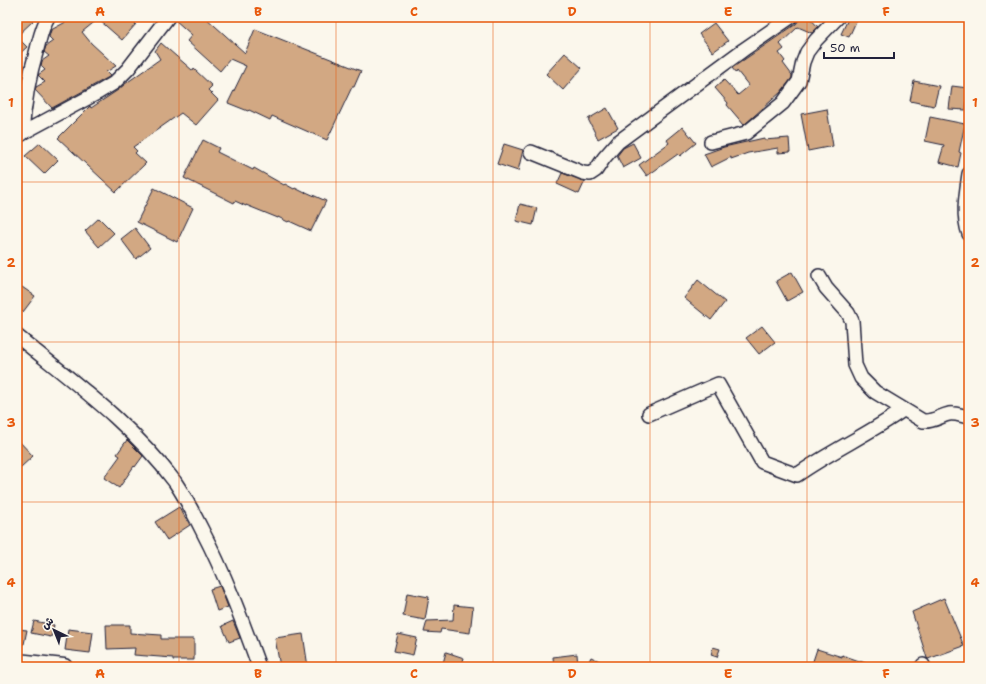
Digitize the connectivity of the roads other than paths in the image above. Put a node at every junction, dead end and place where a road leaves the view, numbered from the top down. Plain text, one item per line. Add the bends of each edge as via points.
1 (48, 17) edge
2 (168, 17) edge
3 (791, 17) edge
4 (830, 20) edge
5 (19, 135) edge
6 (711, 142) dead end
7 (531, 152) dead end
8 (969, 174) edge
9 (968, 190) edge
10 (969, 234) edge
11 (819, 276) dead end
12 (17, 336) edge
13 (903, 410) junction
14 (649, 414) dead end
15 (969, 417) edge
16 (17, 662) edge
17 (64, 667) edge
18 (259, 667) edge

1 - 5 street via 32,64
2 - 5 street via 114,83
3 - 7 street via 618,142 590,174
4 - 6 street via 807,52 799,81 783,103 746,133
8 - 9 street
9 - 10 street via 965,211
11 - 13 street via 852,321 854,365 861,378 875,392
12 - 18 street via 128,428 175,482 214,552
13 - 14 street via 797,475 762,462 718,384
13 - 15 street via 929,422 950,414
16 - 17 main road

